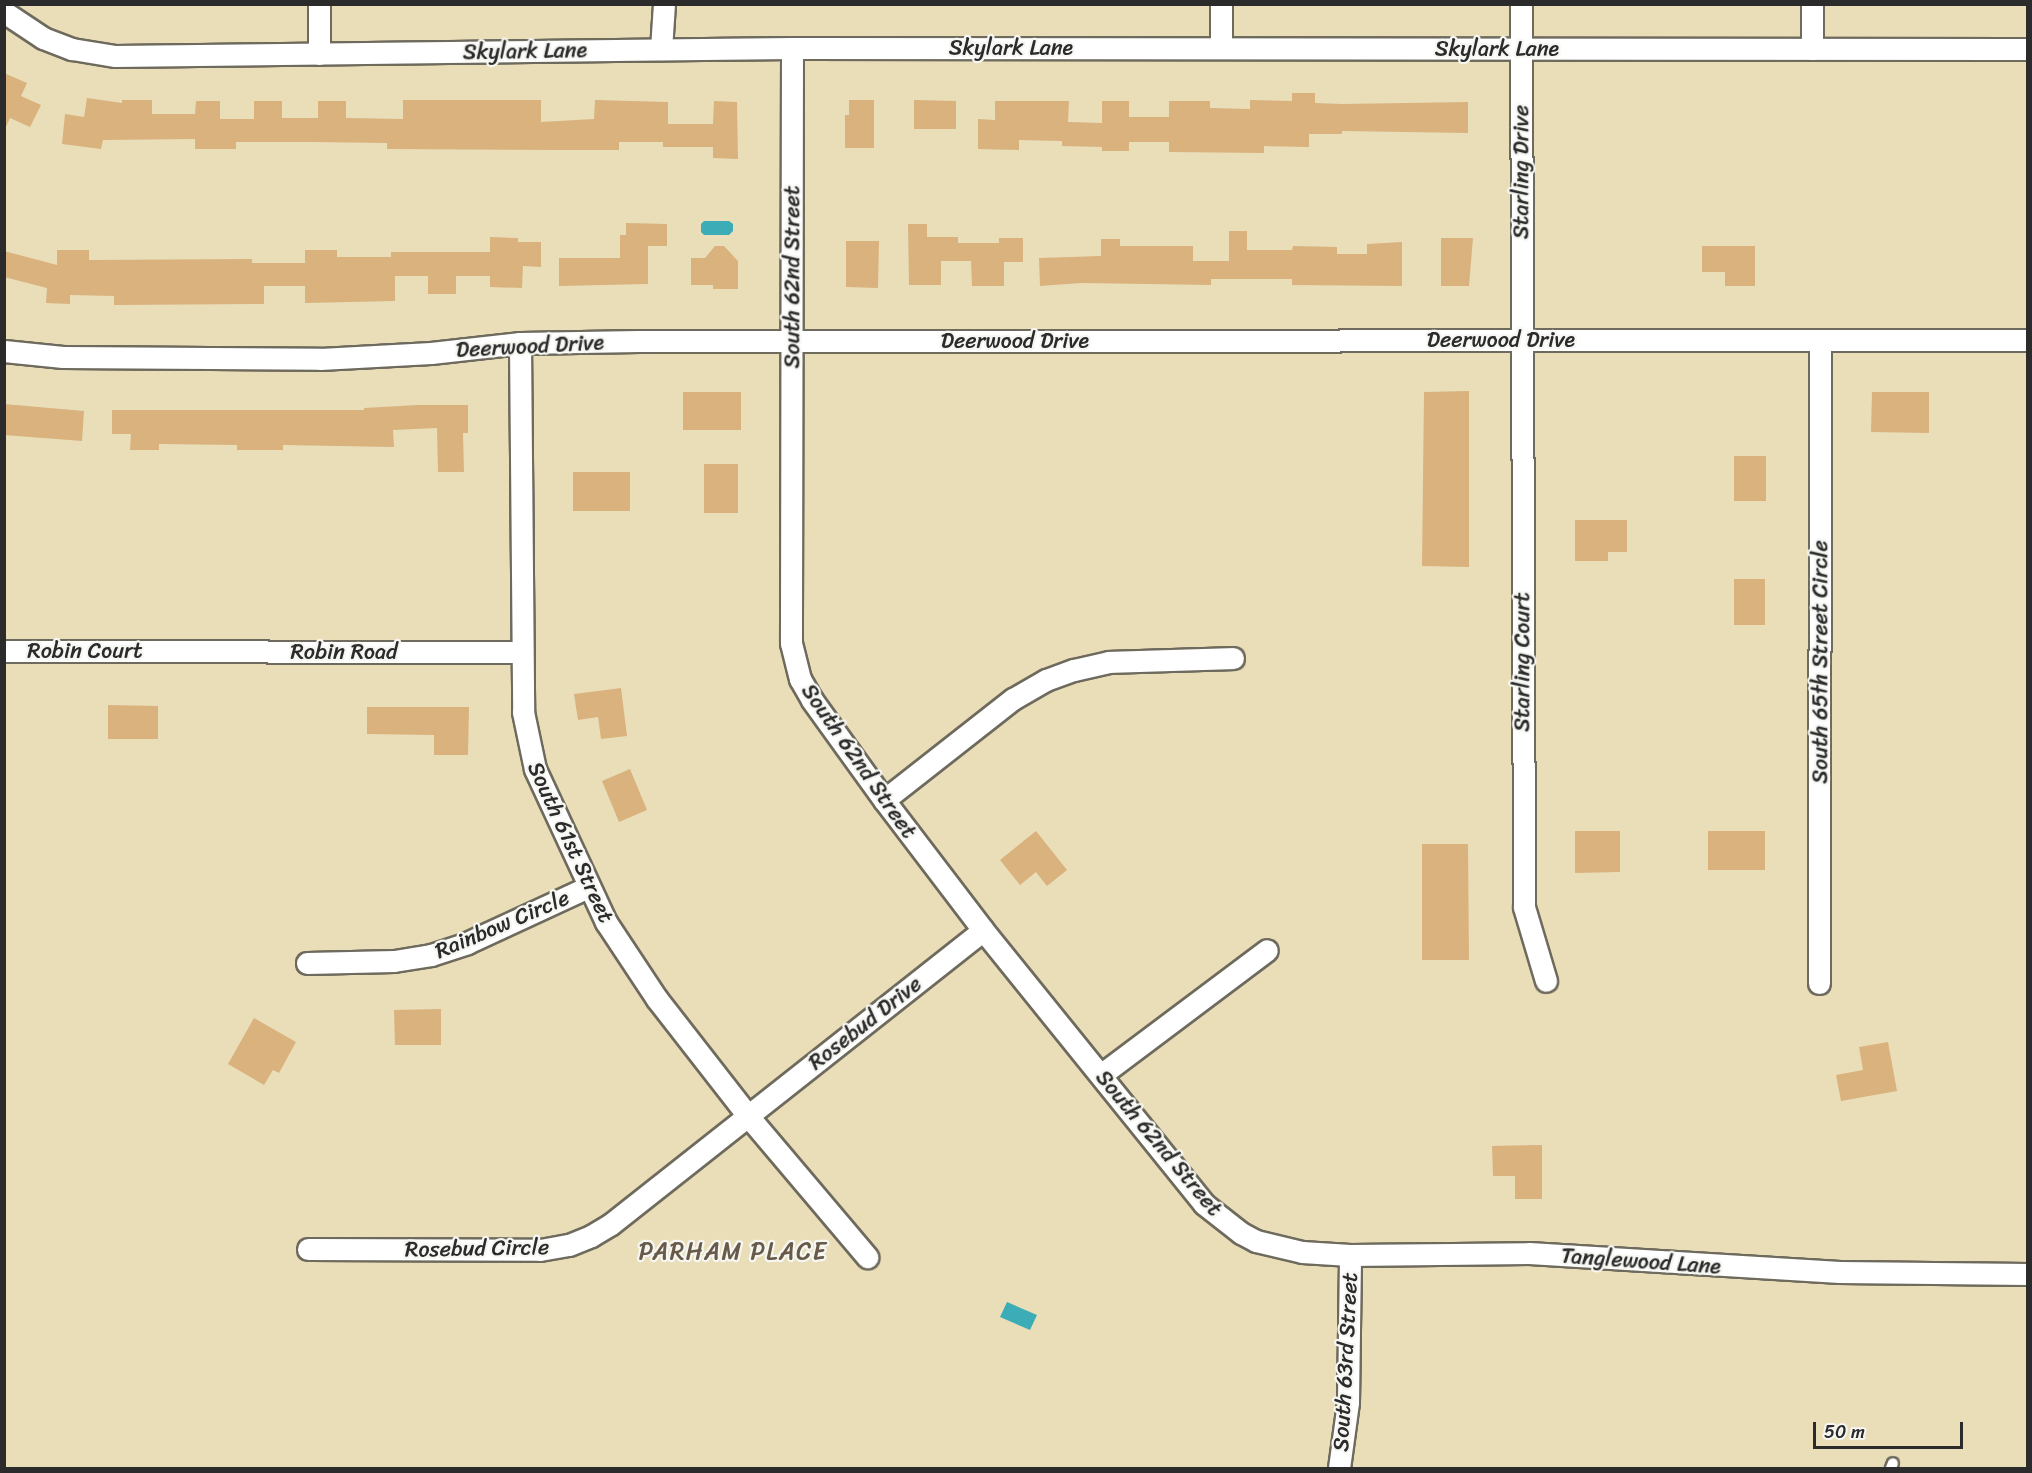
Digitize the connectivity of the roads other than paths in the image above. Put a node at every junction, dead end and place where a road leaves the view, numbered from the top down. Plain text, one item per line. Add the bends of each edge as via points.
1 (319, 4) edge
2 (664, 4) edge
3 (1221, 4) edge
4 (1521, 4) edge
5 (1812, 4) edge
6 (4, 12) edge
7 (792, 48) junction
8 (1221, 48) junction
9 (661, 49) junction
10 (1521, 49) junction
11 (1812, 49) junction
12 (2028, 49) edge
13 (319, 54) junction
14 (1521, 340) junction
15 (1820, 340) junction
16 (2028, 340) edge
17 (792, 341) junction
18 (520, 343) junction
19 (4, 351) edge
20 (4, 651) edge
21 (166, 651) joint
22 (521, 652) junction
23 (1233, 658) dead end
24 (884, 800) junction
25 (588, 886) junction
26 (983, 930) junction
27 (1267, 950) dead end
28 (307, 963) dead end
29 (1546, 981) dead end
30 (1819, 983) dead end
31 (1102, 1074) junction
32 (748, 1116) junction
33 (1256, 1241) joint
34 (308, 1249) dead end
35 (1350, 1255) junction
36 (867, 1257) dead end
37 (2028, 1274) edge
38 (1338, 1468) edge

1 - 13 street
2 - 9 street
3 - 8 street
4 - 10 street, Starling Drive
5 - 11 street
6 - 13 street, Skylark Lane via 43,38 96,55
7 - 8 street, Skylark Lane
7 - 9 street, Skylark Lane
7 - 17 street, South 62nd Street
8 - 10 street, Skylark Lane
9 - 13 street, Skylark Lane
10 - 11 street, Skylark Lane
10 - 14 street, Starling Drive
11 - 12 street, Skylark Lane
14 - 15 street, Deerwood Drive
14 - 17 street, Deerwood Drive
14 - 29 street, Starling Court via 1524,908
15 - 16 street, Deerwood Drive
15 - 30 street, South 65th Street Circle
17 - 18 street, Deerwood Drive
17 - 24 street, South 62nd Street via 791,643 800,679 812,700
18 - 19 street, Deerwood Drive via 320,359 63,357
18 - 22 street, South 61st Street
20 - 21 street, Robin Court
21 - 22 street, Robin Road
22 - 25 street, South 61st Street via 523,712 535,769
23 - 24 street via 1109,662 1046,681 1013,699
24 - 26 street, South 62nd Street
25 - 28 street, Rainbow Circle via 467,943 431,955 394,961
25 - 32 street, South 61st Street via 606,922 657,999
26 - 31 street, South 62nd Street
26 - 32 street, Rosebud Drive
27 - 31 street
31 - 33 street, South 62nd Street via 1204,1204
32 - 34 street, Rosebud Circle via 611,1224 569,1245 540,1250
32 - 36 street, South 61st Street
33 - 35 street, Tanglewood Lane via 1302,1252
35 - 37 street, Tanglewood Lane via 1529,1254 1817,1272
35 - 38 street, South 63rd Street via 1348,1402

